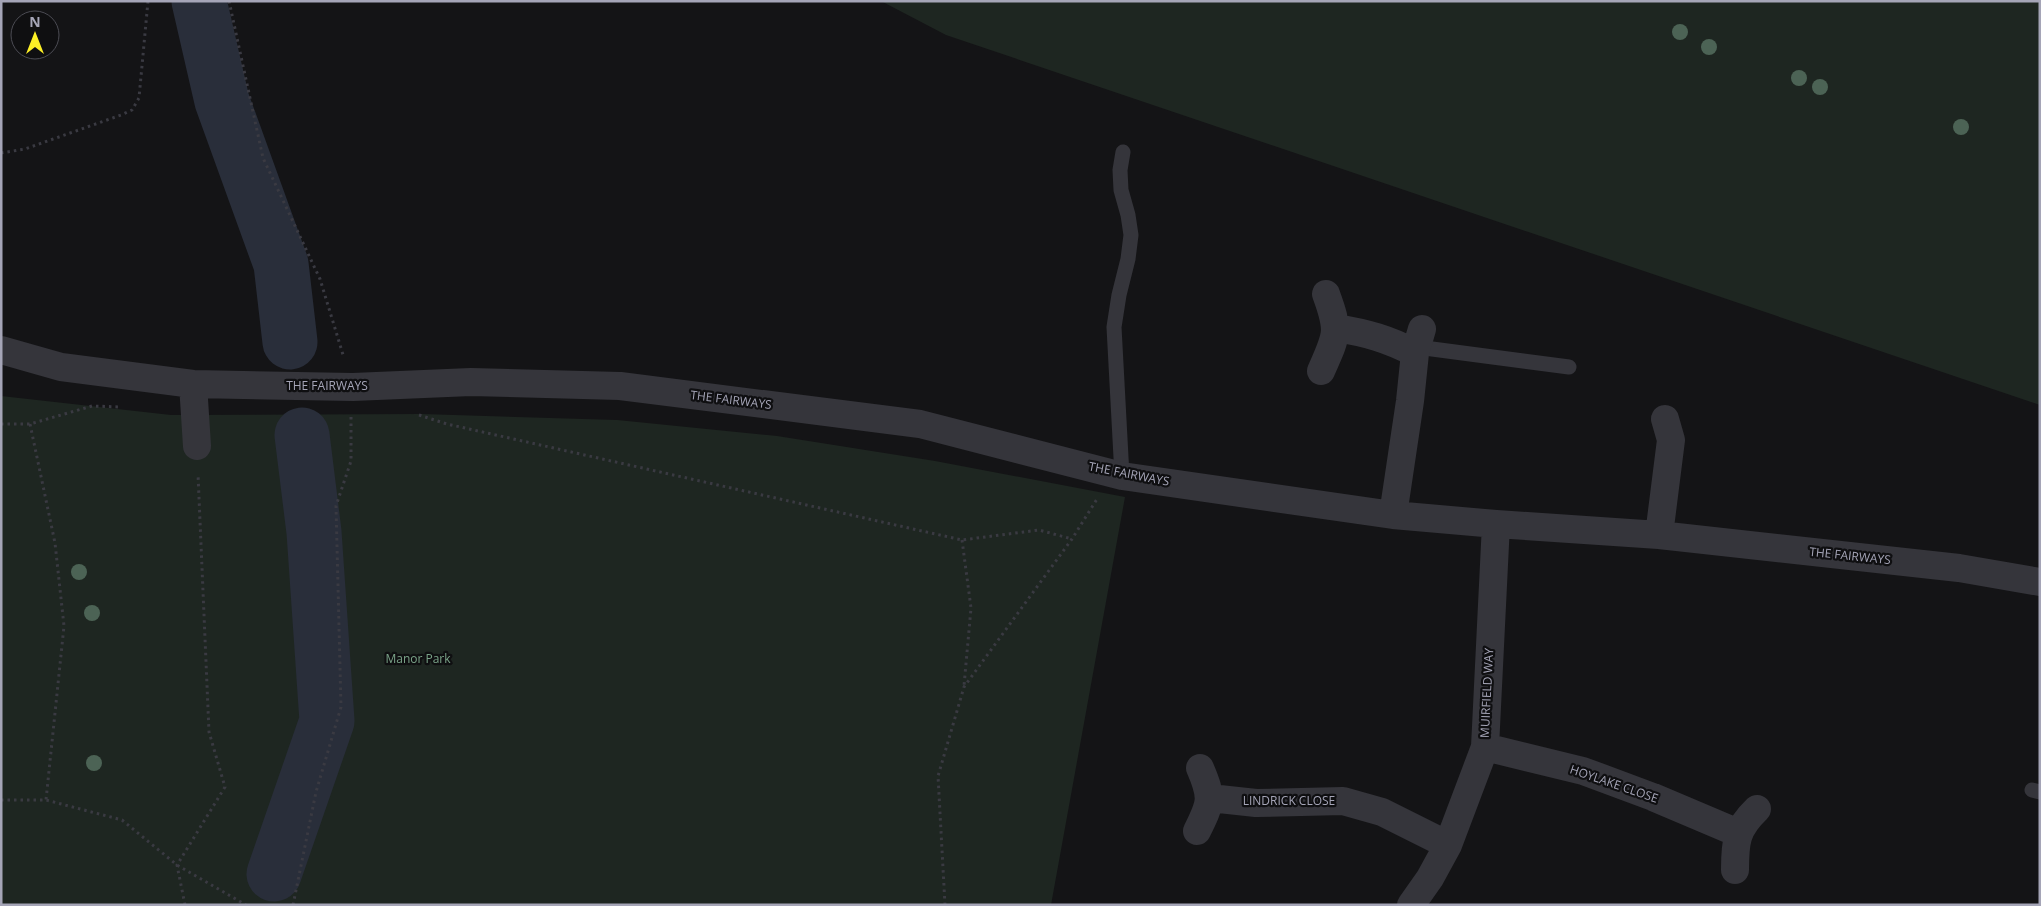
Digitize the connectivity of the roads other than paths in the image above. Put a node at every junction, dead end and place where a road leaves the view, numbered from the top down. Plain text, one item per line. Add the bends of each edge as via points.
1 (1123, 152) dead end
2 (1326, 294) dead end
3 (1336, 328) junction
4 (1418, 343) junction
5 (1, 350) edge
6 (1569, 367) dead end
7 (1321, 371) dead end
8 (193, 384) junction
9 (1665, 419) dead end
10 (197, 446) road end
11 (1122, 476) junction
12 (1393, 515) junction
13 (1496, 524) junction
14 (1659, 535) junction
15 (2040, 582) edge
16 (1485, 746) junction
17 (1200, 768) dead end
18 (1210, 798) junction
19 (1757, 809) dead end
20 (1197, 831) dead end
21 (1738, 833) junction
22 (1448, 846) junction
23 (1735, 870) dead end
24 (1410, 905) edge

1 - 11 lane via 1121,190 1131,235 1114,327
2 - 3 street
3 - 4 street
3 - 7 street
4 - 6 lane
4 - 12 street
5 - 8 street, THE FAIRWAYS via 61,367
8 - 10 street
8 - 11 street, THE FAIRWAYS via 353,387 471,382 620,386 920,424
9 - 14 street via 1672,440
11 - 12 street, THE FAIRWAYS
12 - 13 street, THE FAIRWAYS
13 - 14 street, THE FAIRWAYS
13 - 16 street, MUIRFIELD WAY
14 - 15 street, THE FAIRWAYS via 1959,568
16 - 21 street, HOYLAKE CLOSE via 1583,771
16 - 22 street, MUIRFIELD WAY
17 - 18 street
18 - 20 street
18 - 22 street, LINDRICK CLOSE via 1256,803 1343,801 1382,812
19 - 21 street
21 - 23 street
22 - 24 street, MUIRFIELD WAY

